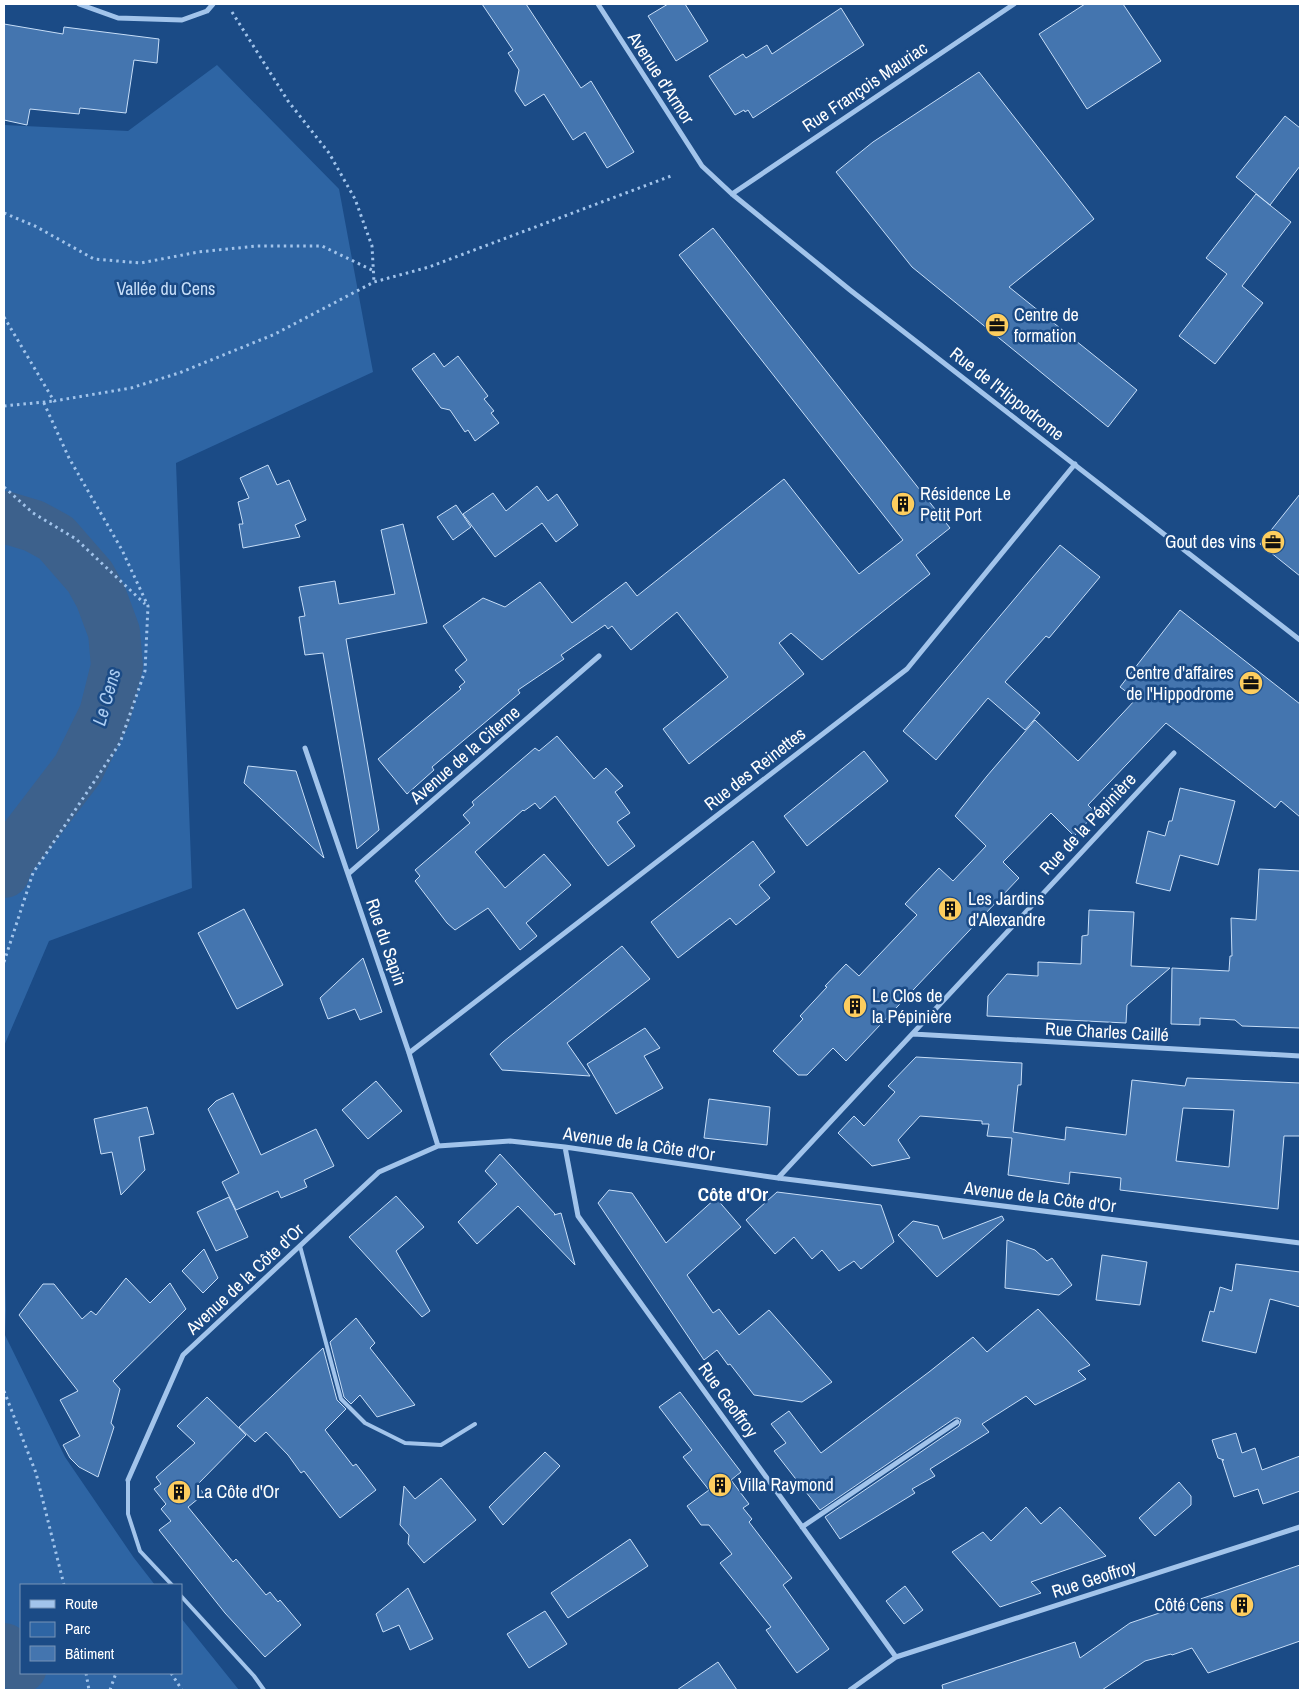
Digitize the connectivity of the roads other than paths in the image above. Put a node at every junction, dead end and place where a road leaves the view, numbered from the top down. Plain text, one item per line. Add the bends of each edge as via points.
1 (79, 4) edge
2 (212, 4) edge
3 (598, 4) edge
4 (1014, 4) edge
5 (702, 166) joint
6 (732, 194) junction
7 (1075, 464) junction
8 (1300, 640) edge
9 (599, 656) dead end
10 (305, 748) dead end
11 (1174, 752) dead end
12 (348, 874) junction
13 (913, 1034) junction
14 (409, 1053) junction
15 (1300, 1056) edge
16 (438, 1146) junction
17 (565, 1147) junction
18 (778, 1178) junction
19 (1300, 1243) edge
20 (300, 1246) junction
21 (957, 1422) dead end
22 (475, 1424) dead end
23 (128, 1480) joint
24 (802, 1527) junction
25 (1300, 1527) edge
26 (171, 1584) edge
27 (182, 1597) edge
28 (896, 1657) junction
29 (264, 1690) edge
30 (850, 1690) edge

1 - 2 street via 118,18 182,20 207,11
3 - 5 street, Avenue d'Armor
4 - 6 street, Rue François Mauriac
5 - 6 street, Rue de l'Hippodrome
6 - 7 street, Rue de l'Hippodrome
7 - 8 street, Rue de l'Hippodrome
7 - 14 street, Rue des Reinettes via 907,669
9 - 12 street, Avenue de la Citerne
10 - 12 street, Rue du Sapin
11 - 13 street, Rue de la Pépinière
12 - 14 street, Rue du Sapin
13 - 15 street, Rue Charles Caillé
13 - 18 street, Rue de la Pépinière
14 - 16 street, Rue du Sapin
16 - 17 street, Avenue de la Côte d'Or via 510,1141
16 - 20 street, Avenue de la Côte d'Or via 379,1172
17 - 18 street, Avenue de la Côte d'Or
17 - 24 street, Rue Geoffroy via 578,1216
18 - 19 street, Avenue de la Côte d'Or
20 - 22 lane via 341,1399 364,1423 405,1443 441,1445
20 - 23 street, Avenue de la Côte d'Or via 183,1355
21 - 24 street
23 - 26 lane via 128,1514 140,1550
24 - 28 street, Rue Geoffroy
25 - 28 street, Rue Geoffroy
27 - 29 lane
28 - 30 street, Rue Geoffroy

